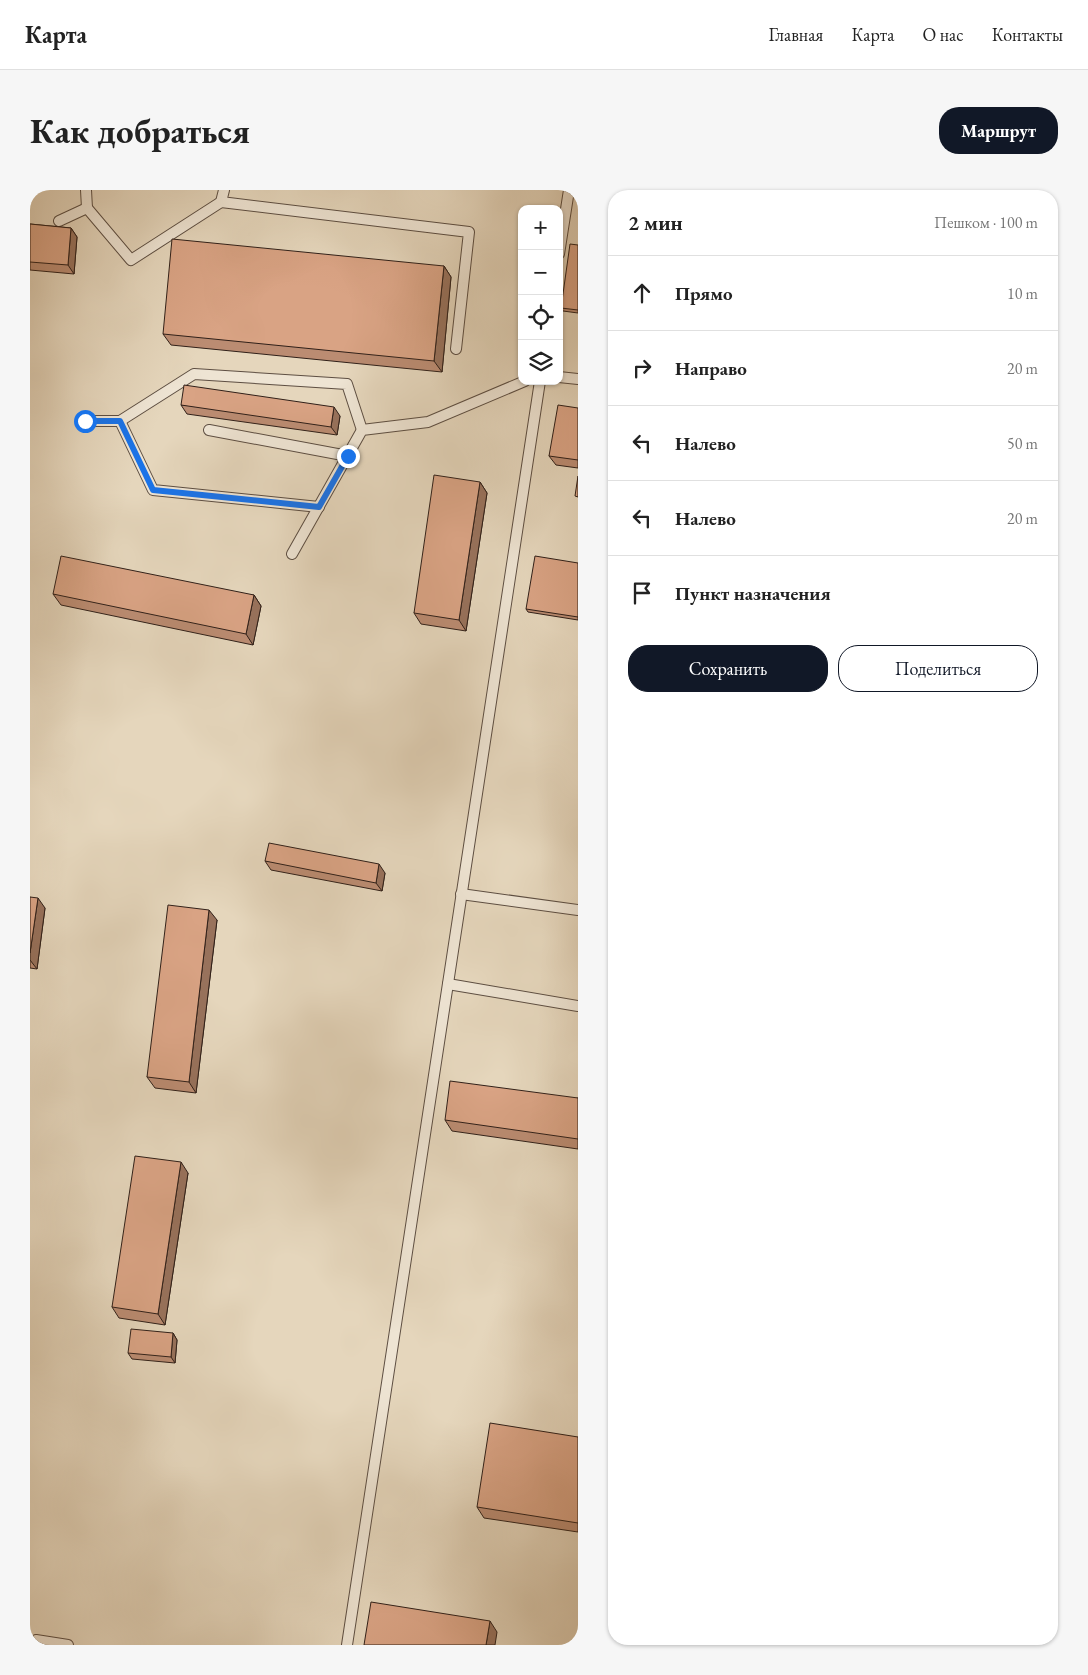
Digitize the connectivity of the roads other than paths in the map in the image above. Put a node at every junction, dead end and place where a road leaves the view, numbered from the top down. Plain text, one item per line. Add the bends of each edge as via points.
1 (86, 190) edge
2 (224, 190) edge
3 (569, 190) edge
4 (221, 202) junction
5 (86, 208) junction
6 (59, 221) dead end
7 (560, 250) edge
8 (456, 348) dead end
9 (563, 378) edge
10 (578, 380) edge
11 (518, 384) edge
12 (539, 385) edge
13 (85, 421) dead end
14 (120, 421) junction
15 (210, 430) dead end
16 (362, 430) junction
17 (348, 456) junction
18 (319, 507) junction
19 (292, 554) dead end
20 (461, 894) junction
21 (578, 910) edge
22 (448, 984) junction
23 (578, 1006) edge
24 (36, 1640) dead end
25 (68, 1645) edge
26 (347, 1645) edge

1 - 5 lane
2 - 4 lane
3 - 7 lane
4 - 5 lane via 131,260
4 - 8 lane via 469,232
5 - 6 lane
9 - 10 lane
11 - 16 lane via 428,422
12 - 20 lane
13 - 14 lane
14 - 16 lane via 194,374 347,384
14 - 18 lane via 153,490
15 - 17 lane
16 - 17 lane
17 - 18 lane
18 - 19 lane
20 - 21 lane
20 - 22 lane
22 - 23 lane
22 - 26 lane
24 - 25 lane

